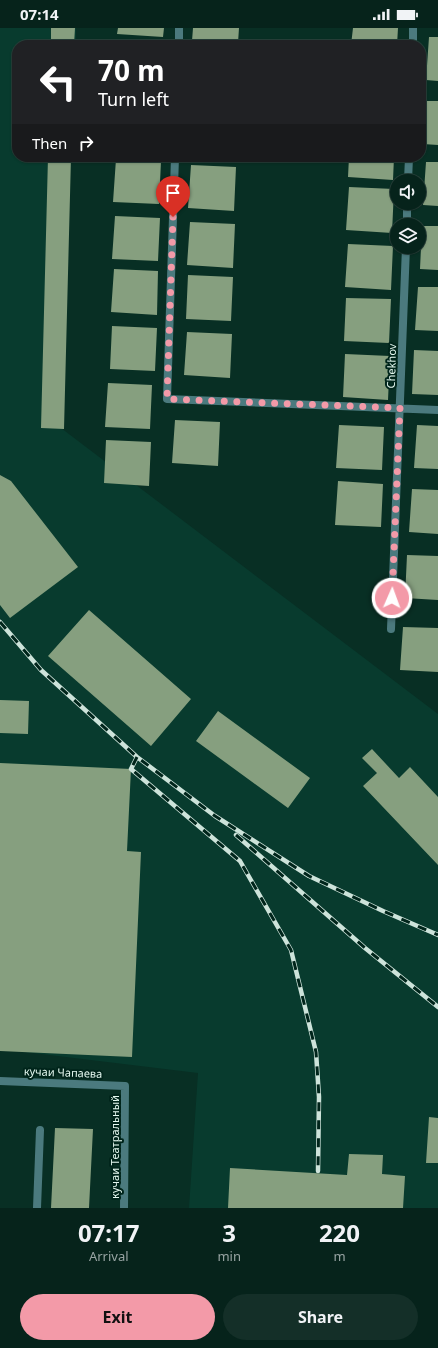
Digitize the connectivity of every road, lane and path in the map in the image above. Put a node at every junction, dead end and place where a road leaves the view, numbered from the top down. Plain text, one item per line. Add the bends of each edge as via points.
1 (179, 28) edge
2 (413, 28) edge
3 (179, 40) edge
4 (413, 40) edge
5 (175, 162) edge
6 (409, 162) edge
7 (408, 174) edge
8 (406, 254) edge
9 (400, 408) junction
10 (438, 410) edge
11 (391, 630) dead end
12 (0, 1080) edge
13 (125, 1086) joint
14 (40, 1130) dead end
15 (37, 1208) edge
16 (124, 1208) edge

1 - 3 street
2 - 4 street
5 - 9 street via 167,399
6 - 7 street
8 - 9 street, Chekhov
9 - 10 street
9 - 11 street, Chekhov
12 - 13 street, кучаи Чапаева
13 - 16 street, кучаи Театральный
14 - 15 street

